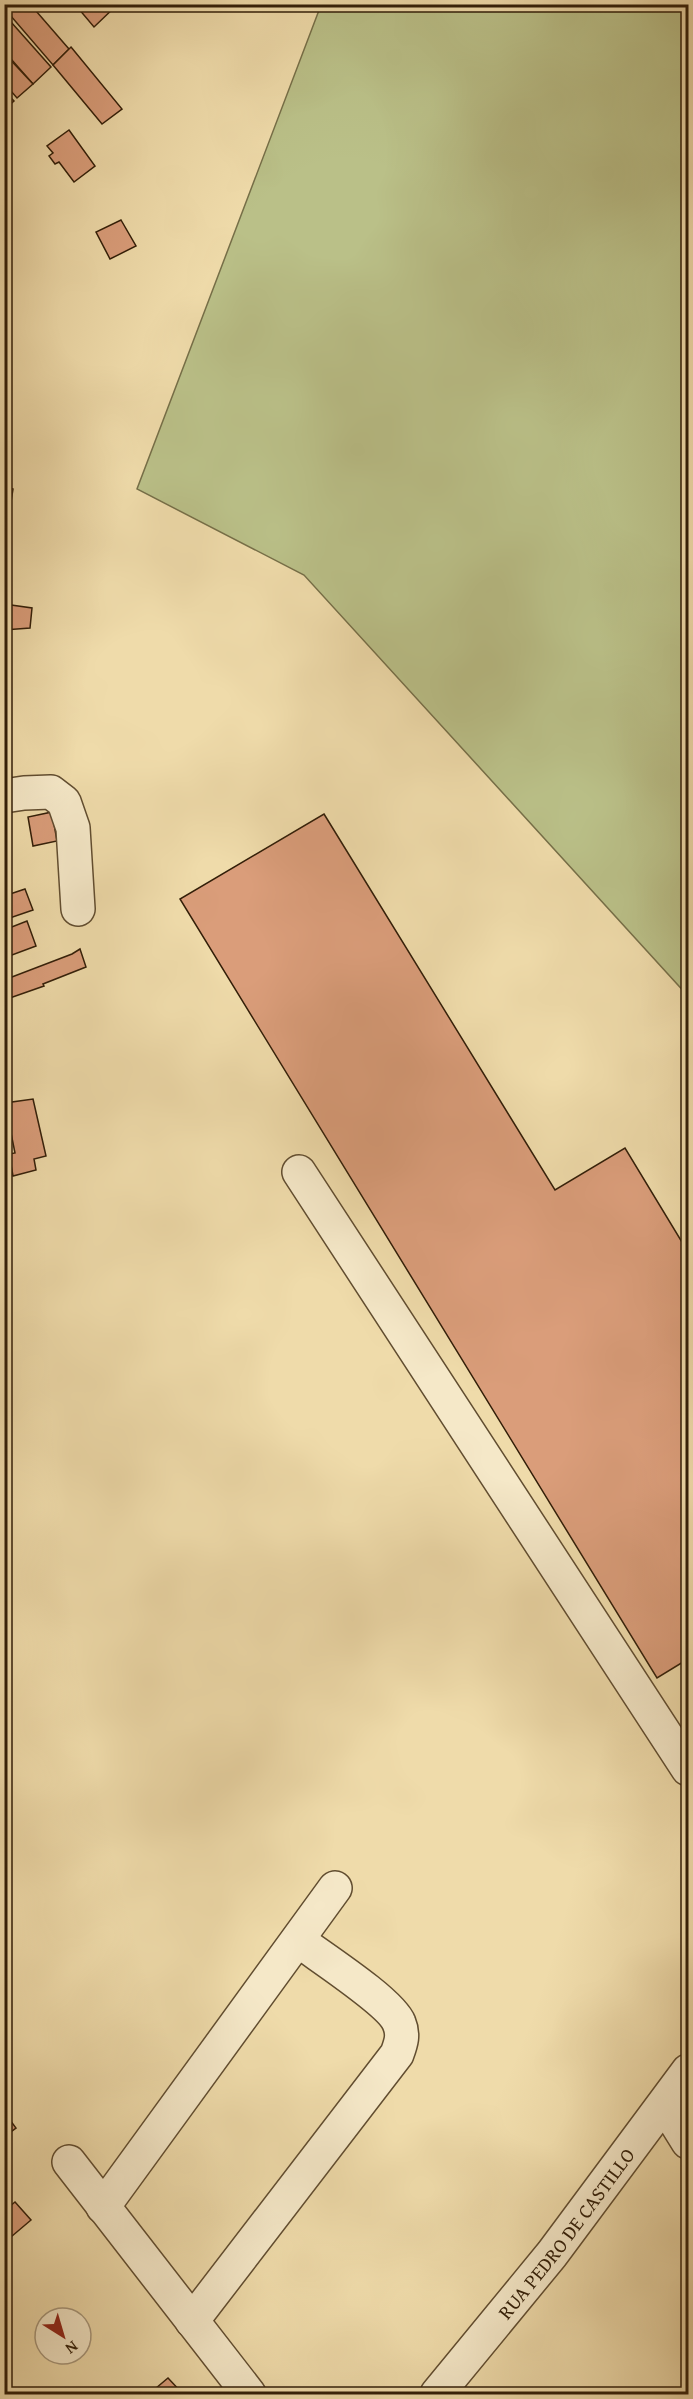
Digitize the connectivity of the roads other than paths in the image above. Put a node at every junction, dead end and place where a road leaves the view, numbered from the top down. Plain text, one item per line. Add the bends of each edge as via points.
1 (4, 796) edge
2 (78, 909) dead end
3 (299, 1172) dead end
4 (688, 1769) edge
5 (336, 1888) dead end
6 (298, 1940) junction
7 (688, 2071) edge
8 (665, 2105) junction
9 (688, 2142) edge
10 (69, 2162) dead end
11 (103, 2207) junction
12 (192, 2321) junction
13 (249, 2394) edge
14 (437, 2394) edge

1 - 2 street via 51,792 64,802 73,828
3 - 4 street
5 - 6 street
6 - 11 street
6 - 12 street via 388,2006 399,2021 403,2038 397,2054
7 - 8 street, RUA PEDRO DE CASTILLO
8 - 9 street
8 - 14 street, RUA PEDRO DE CASTILLO via 552,2254
10 - 11 street
11 - 12 street
12 - 13 street

